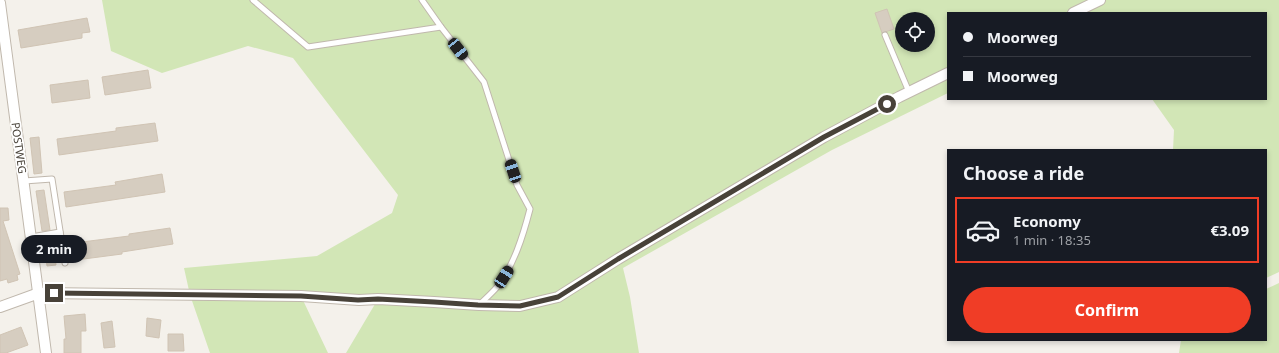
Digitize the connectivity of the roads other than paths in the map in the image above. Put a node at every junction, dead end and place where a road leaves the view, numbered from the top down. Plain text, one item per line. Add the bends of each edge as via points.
1 (253, 0) edge
2 (422, 0) edge
3 (1100, 0) edge
4 (0, 3) edge
5 (1075, 12) edge
6 (441, 27) junction
7 (886, 35) dead end
8 (947, 73) edge
9 (909, 92) junction
10 (24, 181) junction
11 (60, 232) junction
12 (31, 237) junction
13 (65, 263) dead end
14 (39, 293) junction
15 (478, 305) junction
16 (0, 307) edge
17 (46, 353) edge

1 - 6 lane via 308,47
2 - 6 lane
3 - 5 street
4 - 10 street, POSTWEG
6 - 15 lane via 484,82 517,185 530,209 510,266 497,287
7 - 9 lane
8 - 9 street
9 - 15 street via 824,137 558,297 520,306
10 - 11 lane via 52,179
10 - 12 street, POSTWEG
11 - 12 lane
11 - 13 lane
12 - 14 street, POSTWEG
14 - 15 street via 301,296
14 - 16 street
14 - 17 street, POSTWEG

